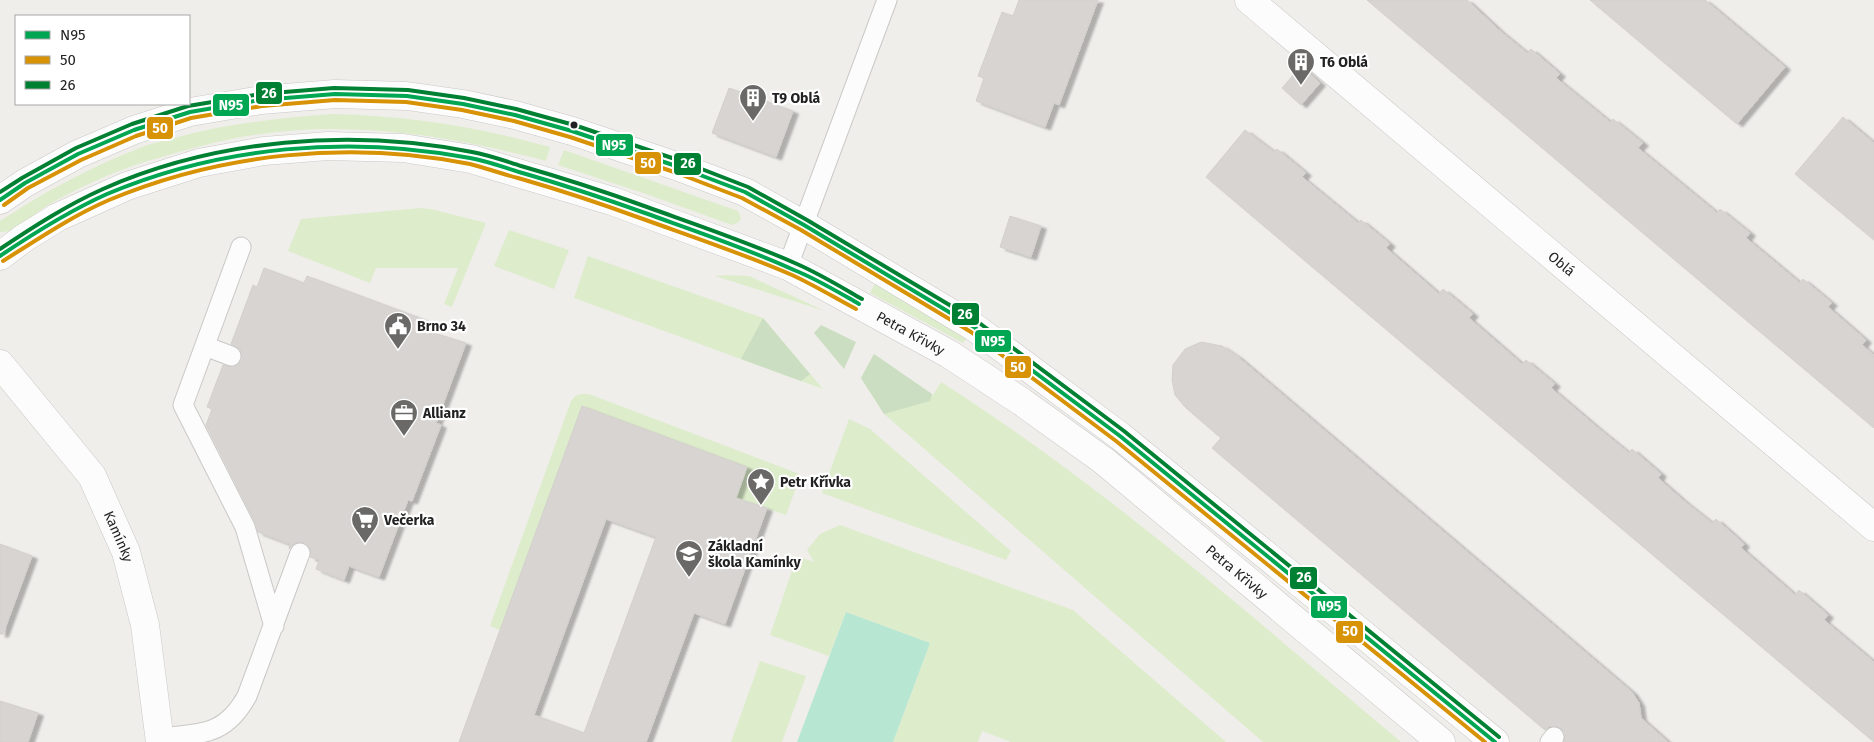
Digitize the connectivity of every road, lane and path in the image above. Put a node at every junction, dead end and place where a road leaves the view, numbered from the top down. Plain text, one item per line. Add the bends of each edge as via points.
1 (887, 0) edge
2 (1249, 0) edge
3 (0, 200) edge
4 (804, 225) junction
5 (241, 247) dead end
6 (0, 256) edge
7 (788, 266) junction
8 (205, 346) junction
9 (231, 356) dead end
10 (0, 364) edge
11 (1874, 527) edge
12 (300, 553) dead end
13 (274, 626) junction
14 (160, 740) edge
15 (1441, 742) edge
16 (1495, 742) edge

1 - 4 lane
2 - 11 street, Oblá
3 - 4 street via 78,154 134,130 190,112 261,100 335,94 407,96 515,115 572,132 745,192
4 - 7 lane
4 - 16 street via 974,327 1120,436
5 - 8 lane
6 - 7 street, Petra Křivky via 58,217 127,186 199,163 264,151 328,146 403,148 471,159 612,201
7 - 15 street, Petra Křivky via 949,354 1104,460
8 - 9 lane
8 - 13 lane via 183,405 245,527
10 - 14 street, Kamínky via 92,476 126,552 145,625
12 - 13 lane
13 - 14 lane via 247,696 227,723 214,730

